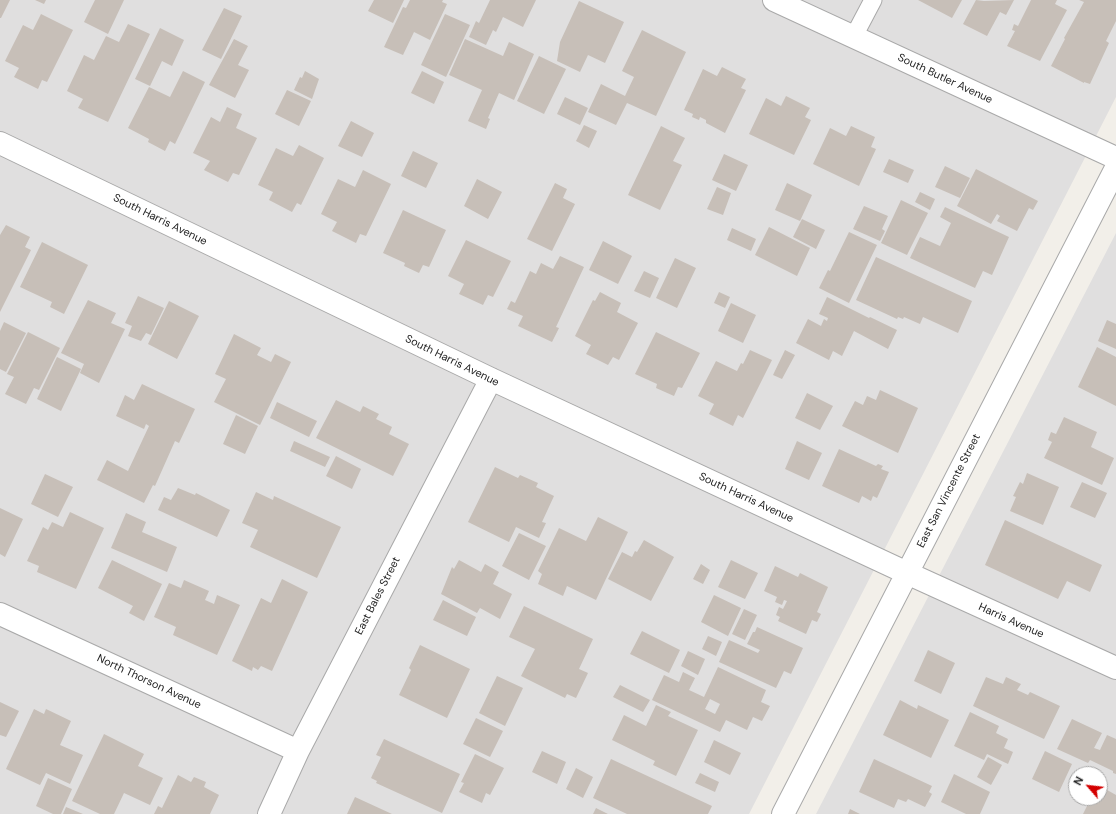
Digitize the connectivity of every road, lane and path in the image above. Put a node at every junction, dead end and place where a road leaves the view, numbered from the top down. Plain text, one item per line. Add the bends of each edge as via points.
1 (774, 0) edge
2 (873, 0) edge
3 (854, 36) junction
4 (0, 143) edge
5 (1116, 158) edge
6 (1116, 168) edge
7 (491, 379) junction
8 (907, 573) junction
9 (0, 614) edge
10 (1116, 668) edge
11 (298, 751) junction
12 (269, 814) edge
13 (783, 814) edge

1 - 3 street, South Butler Avenue
2 - 3 lane
3 - 5 street, South Butler Avenue
4 - 7 street, South Harris Avenue
6 - 8 street, East San Vincente Street
7 - 8 street, South Harris Avenue
7 - 11 street, East Bales Street
8 - 10 street, Harris Avenue
8 - 13 street, East San Vincente Street
9 - 11 street, North Thorson Avenue
11 - 12 street, East Bales Street

